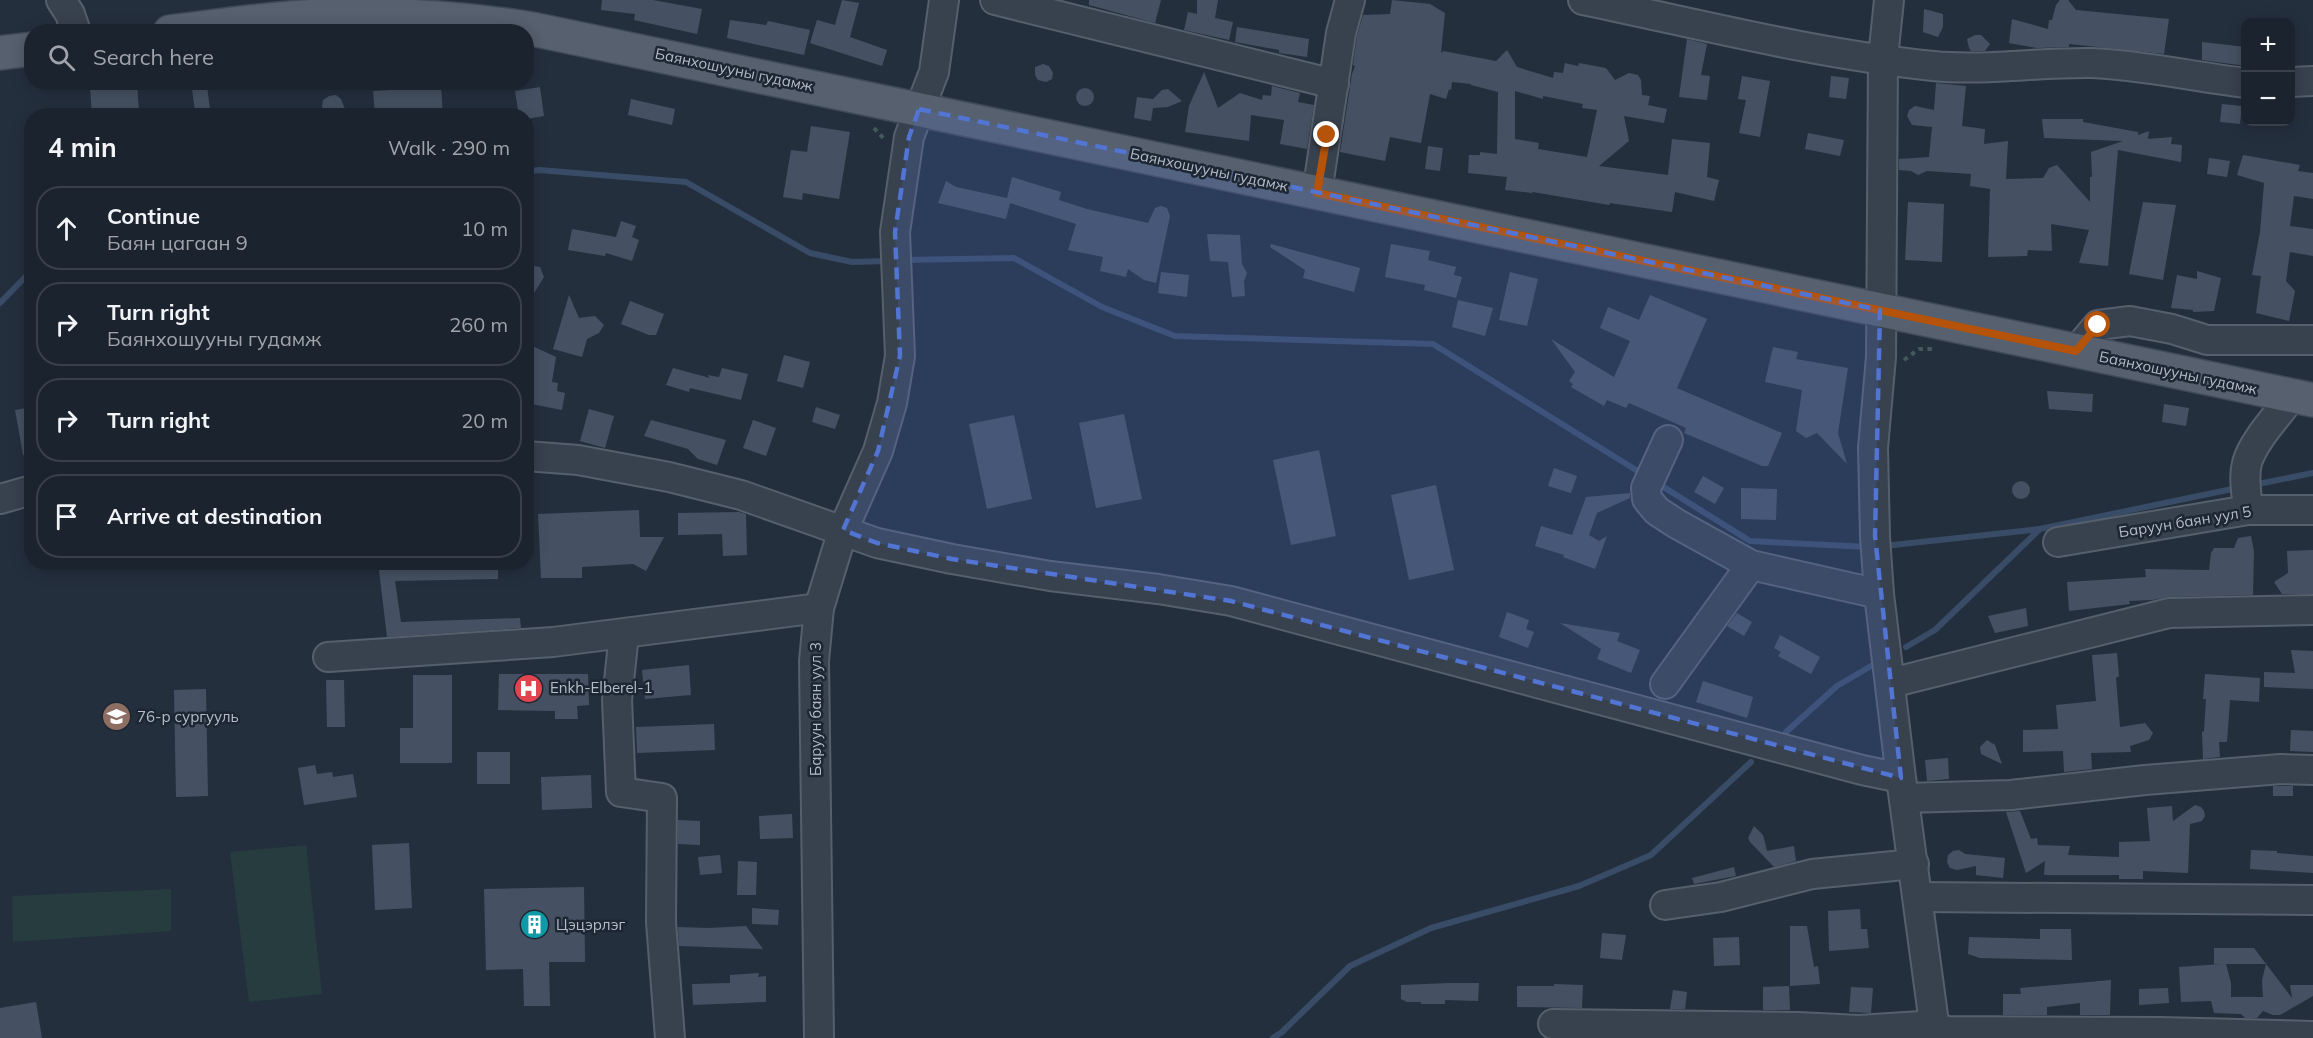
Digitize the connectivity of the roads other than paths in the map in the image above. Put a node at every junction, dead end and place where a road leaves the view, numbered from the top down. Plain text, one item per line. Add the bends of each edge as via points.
1 (61, 0) edge
2 (944, 0) edge
3 (995, 0) edge
4 (1350, 0) edge
5 (1583, 0) edge
6 (1889, 0) edge
7 (73, 24) edge
8 (244, 24) edge
9 (497, 24) edge
10 (534, 30) edge
11 (24, 50) edge
12 (0, 53) edge
13 (1882, 58) junction
14 (2241, 81) edge
15 (2313, 81) edge
16 (2295, 82) edge
17 (1334, 84) junction
18 (920, 109) junction
19 (1317, 193) junction
20 (1880, 310) junction
21 (2313, 340) edge
22 (2076, 351) junction
23 (2303, 398) edge
24 (1668, 440) dead end
25 (534, 457) edge
26 (24, 492) edge
27 (2247, 492) junction
28 (0, 499) edge
29 (2313, 510) edge
30 (843, 530) junction
31 (2058, 543) dead end
32 (1751, 565) junction
33 (1879, 594) junction
34 (819, 608) junction
35 (2313, 610) edge
36 (624, 634) junction
37 (328, 657) dead end
38 (1891, 683) junction
39 (1665, 684) dead end
40 (2313, 770) edge
41 (1903, 788) junction
42 (1914, 864) junction
43 (1918, 897) junction
44 (2313, 900) edge
45 (1665, 905) dead end
46 (1552, 1024) dead end
47 (1936, 1034) edge
48 (2313, 1036) edge
49 (670, 1038) edge
50 (819, 1038) edge

1 - 7 street
2 - 18 street, Баруун баян уул 3 via 933,72
3 - 17 street
4 - 17 street
5 - 13 street via 1787,43
6 - 13 street
8 - 9 main road, Баянхошууны гудамж via 369,15
10 - 18 main road, Баянхошууны гудамж
11 - 12 main road
13 - 14 street via 1974,68 2134,65
13 - 20 street
15 - 16 street
17 - 19 street
18 - 19 main road, Баянхошууны гудамж
18 - 30 street, Баруун баян уул 3 via 909,137 895,232 900,356 892,403 878,451
19 - 20 main road, Баянхошууны гудамж
20 - 22 main road, Баянхошууны гудамж
20 - 33 street via 1881,357 1873,448
21 - 22 street via 2207,340 2130,321 2098,325
22 - 23 main road, Баянхошууны гудамж
23 - 27 street via 2260,439 2247,461
24 - 32 street via 1646,488 1647,499 1677,524
25 - 30 street via 578,460 669,477 741,495
26 - 28 street
27 - 29 street, Баруун баян уул 5
27 - 31 street, Баруун баян уул 5
30 - 34 street, Баруун баян уул 3
30 - 41 street via 877,543 952,559 1232,601 1862,770
32 - 33 street
32 - 39 street
33 - 38 street
34 - 36 street
34 - 50 street, Баруун баян уул 3 via 814,661
35 - 38 street via 2169,613
36 - 37 street
36 - 49 street via 618,700 621,792 662,798 661,922
38 - 41 street
40 - 41 street via 2145,780 2011,795
41 - 42 street
42 - 43 street
42 - 45 street via 1812,874 1721,897
43 - 44 street
43 - 47 street
46 - 47 street via 1859,1030 1921,1026
47 - 48 street via 2162,1032

